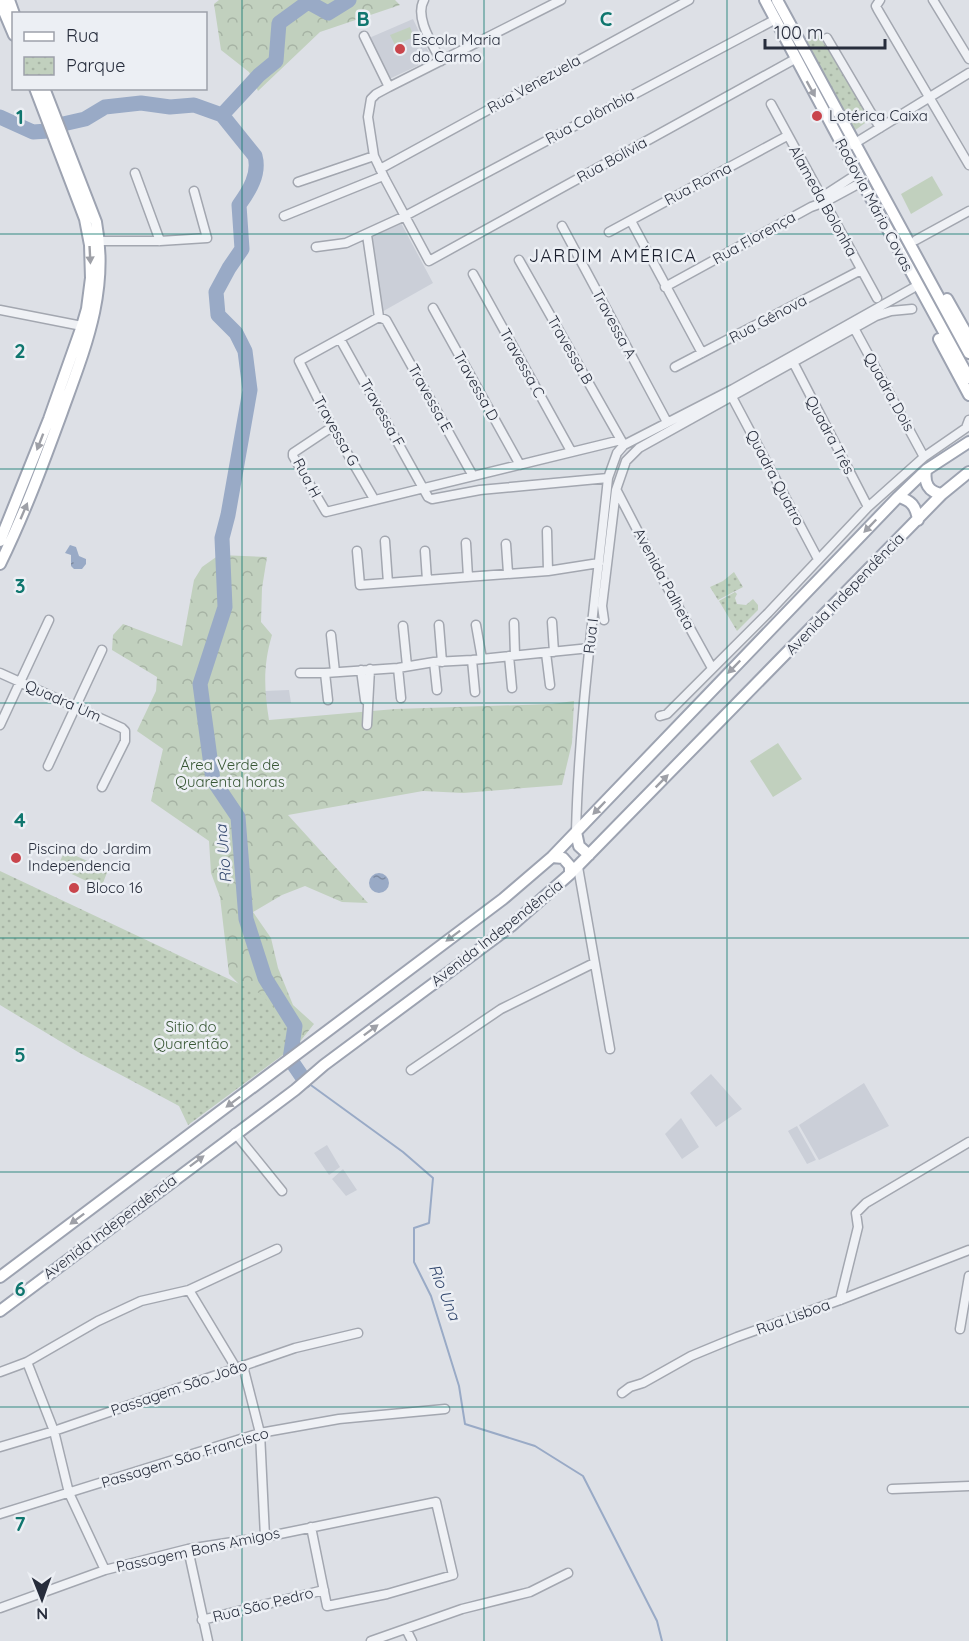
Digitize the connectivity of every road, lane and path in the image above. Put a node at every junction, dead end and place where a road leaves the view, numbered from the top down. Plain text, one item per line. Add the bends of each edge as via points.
1 (424, 0) edge
2 (561, 0) edge
3 (689, 0) edge
4 (765, 0) edge
5 (777, 0) edge
6 (880, 0) edge
7 (933, 0) edge
8 (3, 5) edge
9 (776, 19) junction
10 (12, 29) edge
11 (364, 36) dead end
12 (827, 38) dead end
13 (795, 59) junction
14 (969, 59) edge
15 (441, 61) junction
16 (969, 73) edge
17 (389, 87) junction
18 (36, 90) edge
19 (44, 90) edge
20 (929, 97) junction
21 (771, 104) dead end
22 (51, 120) junction
23 (880, 128) junction
24 (788, 136) junction
25 (58, 139) junction
26 (855, 143) junction
27 (844, 149) junction
28 (374, 156) junction
29 (969, 165) edge
30 (382, 172) junction
31 (135, 173) dead end
32 (859, 178) junction
33 (298, 182) dead end
34 (194, 191) dead end
35 (824, 199) junction
36 (969, 211) edge
37 (285, 216) dead end
38 (405, 216) junction
39 (631, 221) junction
40 (562, 226) dead end
41 (609, 232) dead end
42 (367, 235) junction
43 (99, 241) junction
44 (160, 241) junction
45 (913, 242) junction
46 (316, 247) dead end
47 (519, 260) dead end
48 (861, 270) junction
49 (473, 274) dead end
50 (665, 287) junction
51 (915, 287) junction
52 (877, 298) dead end
53 (433, 308) dead end
54 (912, 309) dead end
55 (0, 310) edge
56 (382, 318) junction
57 (82, 326) junction
58 (854, 328) junction
59 (969, 338) edge
60 (340, 339) junction
61 (702, 353) junction
62 (969, 353) edge
63 (793, 362) junction
64 (675, 367) dead end
65 (969, 378) edge
66 (969, 395) edge
67 (732, 397) junction
68 (969, 420) edge
69 (667, 422) junction
70 (332, 427) junction
71 (969, 436) edge
72 (622, 442) junction
73 (969, 442) edge
74 (572, 451) junction
75 (924, 457) junction
76 (945, 458) junction
77 (520, 465) junction
78 (926, 471) junction
79 (969, 474) edge
80 (473, 476) junction
81 (608, 478) junction
82 (423, 487) junction
83 (616, 490) junction
84 (942, 494) junction
85 (898, 497) junction
86 (374, 500) junction
87 (868, 507) junction
88 (918, 520) junction
89 (547, 531) dead end
90 (0, 541) edge
91 (385, 541) dead end
92 (466, 543) dead end
93 (506, 544) dead end
94 (357, 551) dead end
95 (425, 551) dead end
96 (818, 560) junction
97 (599, 563) junction
98 (0, 564) edge
99 (548, 571) junction
100 (508, 573) junction
101 (468, 577) junction
102 (427, 580) junction
103 (388, 583) junction
104 (50, 620) dead end
105 (604, 620) dead end
106 (552, 622) dead end
107 (514, 623) dead end
108 (439, 625) dead end
109 (476, 625) dead end
110 (403, 626) dead end
111 (331, 635) dead end
112 (590, 648) junction
113 (102, 650) dead end
114 (550, 653) junction
115 (512, 656) junction
116 (482, 659) junction
117 (472, 660) junction
118 (438, 662) junction
119 (402, 667) junction
120 (712, 668) junction
121 (370, 669) junction
122 (360, 670) junction
123 (335, 672) junction
124 (0, 673) edge
125 (300, 673) dead end
126 (325, 673) junction
127 (20, 682) junction
128 (550, 685) dead end
129 (512, 688) dead end
130 (437, 690) dead end
131 (475, 692) dead end
132 (401, 698) dead end
133 (328, 700) dead end
134 (365, 700) dead end
135 (76, 707) junction
136 (660, 717) dead end
137 (0, 725) edge
138 (368, 725) dead end
139 (48, 766) dead end
140 (102, 787) dead end
141 (576, 832) junction
142 (589, 855) junction
143 (552, 857) junction
144 (574, 870) junction
145 (594, 963) junction
146 (610, 1049) dead end
147 (411, 1070) dead end
148 (235, 1133) junction
149 (969, 1142) edge
150 (282, 1191) dead end
151 (277, 1249) dead end
152 (969, 1250) edge
153 (969, 1276) edge
154 (0, 1277) edge
155 (189, 1290) junction
156 (840, 1300) junction
157 (0, 1311) edge
158 (960, 1329) dead end
159 (358, 1333) dead end
160 (27, 1362) junction
161 (240, 1367) junction
162 (0, 1372) edge
163 (622, 1393) dead end
164 (445, 1409) dead end
165 (54, 1431) junction
166 (260, 1433) junction
167 (0, 1447) edge
168 (969, 1486) edge
169 (892, 1489) dead end
170 (69, 1493) junction
171 (0, 1514) edge
172 (311, 1527) junction
173 (265, 1537) junction
174 (188, 1549) junction
175 (105, 1570) junction
176 (568, 1573) dead end
177 (324, 1590) junction
178 (0, 1608) edge
179 (202, 1620) junction
180 (406, 1629) junction
181 (208, 1641) edge
182 (371, 1641) edge
183 (412, 1641) edge

1 - 15 street via 420,9 422,19
2 - 15 street
3 - 30 street, Rua Venezuela
4 - 9 main road, Rodovia Mário Covas
5 - 26 main road, Rodovia Mário Covas
6 - 20 street via 878,10
7 - 14 street
8 - 10 main road
9 - 13 main road, Rodovia Mário Covas
9 - 38 street, Rua Colômbia
11 - 17 street
12 - 23 street
13 -> 27 main road, Rodovia Mário Covas
13 - 38 street, Rua Bolívia via 429,261
15 - 17 street
16 - 20 street
17 - 28 street via 373,97 369,111
18 - 22 main road
19 - 22 main road
20 - 23 street
20 - 29 street
21 - 24 street, Alameda Bolonha
22 - 25 main road
23 - 26 street
24 - 35 street, Alameda Bolonha
24 - 39 street, Rua Roma
25 - 43 main road via 91,207
25 -> 57 main road via 87,228 91,278
26 - 27 street
26 - 45 main road, Rodovia Mário Covas
27 - 32 main road, Rodovia Mário Covas
28 - 30 street
28 - 33 street
30 - 37 street, Rua Venezuela
30 - 38 street
31 - 44 street
32 - 35 street, Rua Florença
32 - 51 main road, Rodovia Mário Covas
34 - 44 street via 207,238
35 - 48 street, Alameda Bolonha
35 - 50 street, Rua Florença
36 - 45 street
38 - 42 street, Rua Colômbia
39 - 41 street, Rua Roma
39 - 50 street
40 - 69 street, Travessa A
42 - 46 street, Rua Colômbia
42 - 56 street
43 - 44 street
98 -> 43 main road via 44,463 91,329 100,278
45 - 59 main road
45 - 62 main road, Rodovia Mário Covas via 929,281
47 - 72 street, Travessa B
48 - 52 street, Alameda Bolonha
48 - 61 street, Rua Gênova
49 - 74 street, Travessa C
50 - 61 street
51 - 65 main road, Rodovia Mário Covas
51 - 66 main road
51 - 69 street
53 - 77 street, Travessa D
54 - 58 street via 884,313
55 - 57 street
56 - 60 street
56 - 80 street, Travessa E
57 -> 90 main road
58 - 63 street
58 - 75 street, Quadra Dois
60 - 70 street, Travessa G via 299,361
60 - 82 street, Travessa F
61 - 64 street, Rua Gênova
63 - 67 street
63 - 87 street, Quadra Três
67 - 83 street via 631,454
67 - 96 street, Quadra Quatro
68 - 75 street via 966,428
69 - 72 street
70 - 86 street, Travessa G
70 - 86 street, Rua H via 292,456 326,512
71 - 76 main road
72 - 74 street
72 - 81 street, Rua I
73 - 76 main road, Avenida Independência
74 - 77 street
75 - 87 street
76 - 78 main road, Avenida Independência
77 - 80 street
78 - 84 main road via 928,488
78 - 85 main road, Avenida Independência
79 - 84 main road, Avenida Independência
80 - 82 street
81 - 82 street via 480,490 432,500
81 - 97 street, Rua I
82 - 86 street
83 - 105 street via 602,606
83 - 120 street, Avenida Palheta
84 - 88 main road, Avenida Independência
85 - 88 main road via 915,506
85 -> 141 main road, Avenida Independência
87 - 96 street
142 -> 88 main road, Avenida Independência
89 - 99 street
91 - 103 street
92 - 101 street
93 - 100 street
94 - 103 street via 360,585
95 - 102 street
96 - 120 street
97 - 99 street
97 - 112 street, Rua I
99 - 100 street
100 - 101 street
101 - 102 street
102 - 103 street
104 - 127 street
106 - 114 street
107 - 115 street
108 - 118 street
109 - 116 street
110 - 119 street
111 - 123 street
112 - 114 street
112 - 141 street, Rua I
113 - 135 street
114 - 115 street
114 - 128 street
115 - 116 street
115 - 129 street
116 - 117 street
117 - 118 street
117 - 131 street
118 - 119 street
118 - 130 street
119 - 121 street
119 - 132 street
120 - 136 street
121 - 122 street
121 - 138 street
122 - 123 street
122 - 134 street
123 - 126 street
124 - 127 street, Quadra Um
125 - 126 street
126 - 133 street
127 - 135 street, Quadra Um
127 - 137 street
135 - 139 street
135 - 140 street, Quadra Um via 125,731 125,741
141 - 142 main road via 579,846
141 - 143 main road, Avenida Independência
142 - 144 main road, Avenida Independência
143 - 144 main road via 563,858
143 -> 154 main road, Avenida Independência via 502,899
144 - 145 street
148 -> 144 main road, Avenida Independência via 511,926
145 - 146 street
145 - 147 street via 501,1009
148 - 150 street
157 -> 148 main road, Avenida Independência
149 - 156 street via 866,1203 856,1213 858,1227
151 - 155 street
152 - 156 street, Rua Lisboa
153 - 158 street
155 - 160 street via 141,1301
155 - 161 street
156 - 163 street, Rua Lisboa via 691,1356
159 - 161 street, Passagem São João via 295,1348
160 - 162 street
160 - 165 street
161 - 165 street, Passagem São João
161 - 166 street
164 - 166 street, Passagem São Francisco via 339,1419
165 - 167 street, Passagem São João
165 - 170 street
166 - 170 street, Passagem São Francisco
166 - 173 street
168 - 169 street
170 - 171 street, Passagem São Francisco
170 - 175 street
172 - 173 street, Passagem Bons Amigos
172 - 177 street
172 - 177 street, Passagem Bons Amigos via 436,1502 453,1575 327,1606
173 - 174 street, Passagem Bons Amigos
174 - 175 street, Passagem Bons Amigos
174 - 179 street
175 - 178 street, Passagem Bons Amigos
176 - 180 street via 530,1592 462,1609
177 - 179 street, Rua São Pedro
179 - 181 street
180 - 182 street
180 - 183 street

